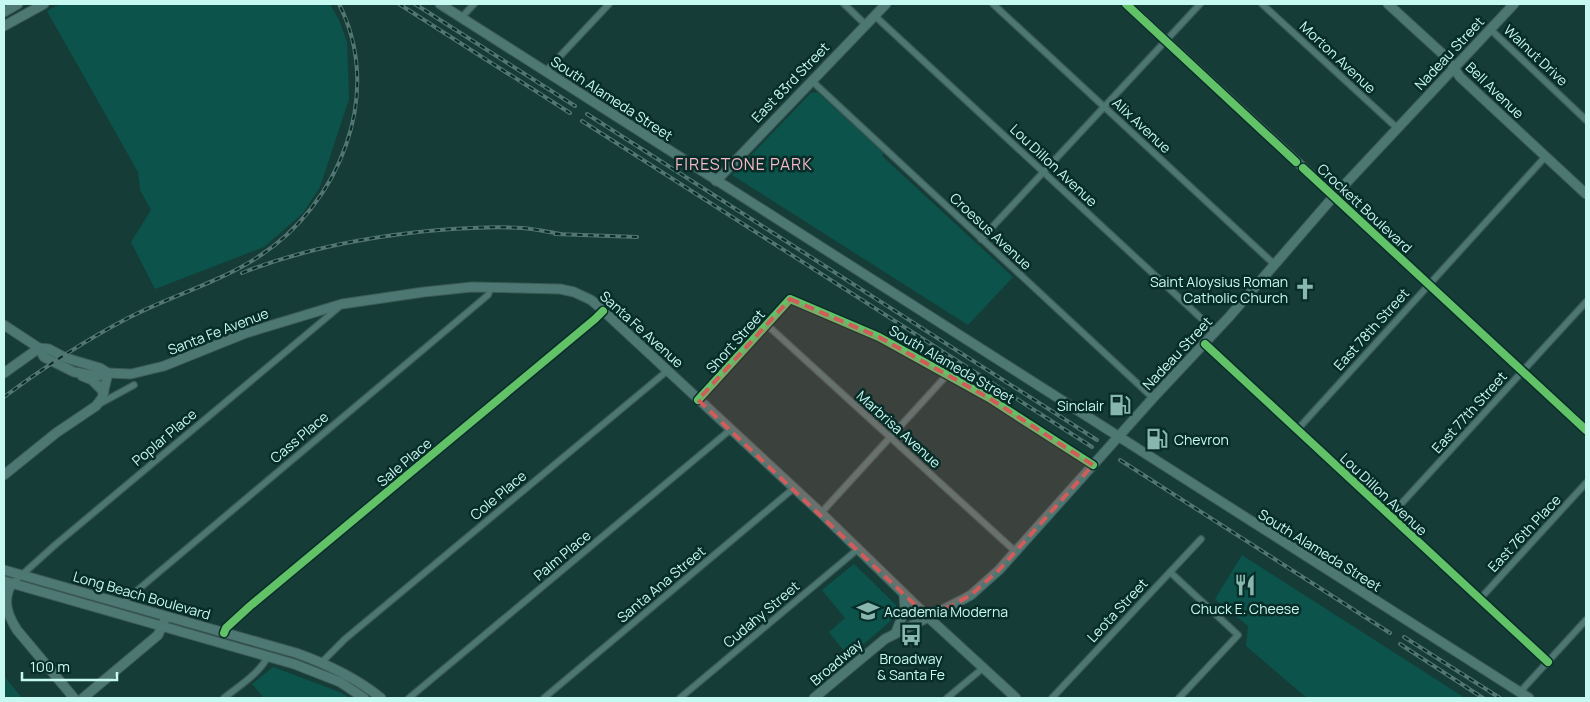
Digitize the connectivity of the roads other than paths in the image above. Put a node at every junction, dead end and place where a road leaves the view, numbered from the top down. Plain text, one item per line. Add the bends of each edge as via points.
1 (18, 4) edge
2 (44, 4) edge
3 (440, 4) edge
4 (474, 4) edge
5 (609, 4) edge
6 (844, 4) edge
7 (886, 4) edge
8 (992, 4) edge
9 (1126, 4) edge
10 (1200, 4) edge
11 (1262, 4) edge
12 (1388, 4) edge
13 (1514, 4) edge
14 (4, 12) edge
15 (875, 16) junction
16 (461, 18) junction
17 (866, 24) junction
18 (4, 26) edge
19 (1490, 29) junction
20 (1166, 41) junction
21 (1453, 68) junction
22 (546, 71) junction
23 (812, 81) junction
24 (1105, 108) junction
25 (1586, 120) edge
26 (1397, 128) junction
27 (1546, 156) junction
28 (1044, 172) junction
29 (716, 181) junction
30 (1586, 194) edge
31 (1334, 196) junction
32 (981, 239) junction
33 (1274, 264) junction
34 (1428, 284) junction
35 (491, 288) junction
36 (790, 299) joint
37 (1586, 302) edge
38 (342, 304) junction
39 (603, 311) junction
40 (4, 325) edge
41 (767, 325) junction
42 (1216, 332) junction
43 (1205, 344) junction
44 (39, 348) junction
45 (667, 371) junction
46 (1523, 371) junction
47 (74, 372) junction
48 (4, 373) edge
49 (108, 373) junction
50 (947, 375) junction
51 (134, 385) dead end
52 (104, 392) junction
53 (1153, 398) junction
54 (698, 400) junction
55 (96, 406) junction
56 (730, 430) junction
57 (1297, 430) junction
58 (1586, 430) edge
59 (889, 437) junction
60 (1118, 437) junction
61 (1093, 465) junction
62 (4, 475) edge
63 (1586, 483) edge
64 (794, 488) junction
65 (821, 513) junction
66 (1390, 516) junction
67 (1201, 539) dead end
68 (858, 549) junction
69 (1016, 552) junction
70 (4, 570) edge
71 (1170, 572) junction
72 (21, 574) junction
73 (8, 582) edge
74 (4, 591) edge
75 (904, 594) junction
76 (1479, 600) junction
77 (121, 604) junction
78 (929, 618) junction
79 (1586, 620) edge
80 (164, 621) junction
81 (896, 632) junction
82 (224, 633) junction
83 (268, 656) junction
84 (322, 662) junction
85 (1548, 662) junction
86 (983, 668) junction
87 (1520, 692) junction
88 (74, 698) edge
89 (83, 698) edge
90 (224, 698) edge
91 (364, 698) edge
92 (381, 698) edge
93 (409, 698) edge
94 (544, 698) edge
95 (680, 698) edge
96 (814, 698) edge
97 (947, 698) edge
98 (1016, 698) edge
99 (1052, 698) edge
100 (1179, 698) edge
101 (1529, 698) edge

1 - 14 main road
2 - 18 main road
3 - 16 main road, South Alameda Street
4 - 16 street
5 - 22 street
6 - 17 street
7 - 15 main road, East 83rd Street
8 - 24 street, Alix Avenue
9 - 20 main road, Crockett Boulevard
10 - 20 street
11 - 26 street, Morton Avenue
12 - 21 main road, Bell Avenue via 1447,58
13 - 19 main road, Nadeau Street
15 - 17 main road, East 83rd Street
15 - 28 street, Lou Dillon Avenue
16 - 22 main road, South Alameda Street
17 - 23 main road, East 83rd Street
19 - 21 main road, Nadeau Street
19 - 25 street, Walnut Drive
20 - 24 street
20 - 31 main road, Crockett Boulevard
21 - 26 main road, Nadeau Street
21 - 27 main road, Bell Avenue
22 - 29 main road, South Alameda Street
23 - 29 main road, East 83rd Street
23 - 32 street, Croesus Avenue
24 - 28 street
24 - 33 street, Alix Avenue
26 - 31 main road, Nadeau Street
27 - 30 main road, Bell Avenue
27 - 34 street, East 78th Street
28 - 32 street
28 - 42 street, Lou Dillon Avenue
29 - 60 main road, South Alameda Street
31 - 33 main road, Nadeau Street
31 - 34 street, Crockett Boulevard
32 - 53 street, Croesus Avenue
33 - 42 main road, Nadeau Street
34 - 46 street, Crockett Boulevard
34 - 57 street, East 78th Street
35 - 38 main road, Santa Fe Avenue via 424,292
35 - 39 main road, Santa Fe Avenue via 560,289 591,300
35 - 77 street, Cass Place via 488,295
36 - 41 street, Short Street
36 - 50 street, South Alameda Street via 879,337
37 - 46 street, East 77th Street
38 - 49 main road, Santa Fe Avenue via 246,334 154,370
38 - 72 street, Poplar Place
39 - 45 main road, Santa Fe Avenue
39 - 82 street, Sale Place via 250,606
40 - 44 main road, Santa Fe Avenue
41 - 54 street, Short Street
41 - 59 street, Marbrisa Avenue
42 - 43 main road, Nadeau Street
43 - 53 main road, Nadeau Street
43 - 57 street, Lou Dillon Avenue
44 - 47 main road, Santa Fe Avenue via 44,357
44 - 48 main road
44 - 49 main road, Santa Fe Avenue
45 - 54 main road, Santa Fe Avenue
45 - 84 street, Cole Place via 345,639
46 - 58 street, Crockett Boulevard
46 - 66 street, East 77th Street
47 - 49 main road, Santa Fe Avenue via 98,376
47 - 52 main road via 92,380
49 - 52 main road
50 - 59 street
50 - 61 street, South Alameda Street
51 - 55 street
52 - 55 main road
53 - 60 main road, Nadeau Street
54 - 56 main road, Santa Fe Avenue
55 - 62 main road
56 - 64 main road, Santa Fe Avenue
56 - 93 street, Palm Place
57 - 66 street, Lou Dillon Avenue
59 - 65 street
59 - 69 street, Marbrisa Avenue
60 - 61 main road, Nadeau Street
60 - 87 main road, South Alameda Street
61 - 69 main road, Nadeau Street
63 - 76 street, East 76th Place
64 - 65 main road, Santa Fe Avenue
64 - 94 street, Santa Ana Street
65 - 68 main road, Santa Fe Avenue
66 - 76 street, Lou Dillon Avenue
67 - 71 street, Leota Street
68 - 75 main road, Santa Fe Avenue
68 - 95 street, Cudahy Street
69 - 78 main road, Nadeau Street via 971,595
70 - 72 main road, Long Beach Boulevard
71 - 99 street, Leota Street
71 - 100 street via 1238,635
72 - 73 street, Poplar Place
72 - 77 main road, Long Beach Boulevard
73 - 74 street, Poplar Place
73 - 80 main road, Long Beach Boulevard
73 - 88 main road via 6,605 10,620
75 - 78 main road, Santa Fe Avenue
75 - 81 main road via 905,610
76 - 85 street, Lou Dillon Avenue
77 - 80 main road, Long Beach Boulevard
78 - 81 main road, Broadway
78 - 86 main road, Santa Fe Avenue
79 - 85 street
80 - 82 main road, Long Beach Boulevard
80 - 83 main road, Long Beach Boulevard
80 - 89 main road via 158,635
81 - 96 main road, Broadway
82 - 84 main road, Long Beach Boulevard
83 - 90 street via 258,670
83 - 91 main road, Long Beach Boulevard via 340,682
84 - 92 main road, Long Beach Boulevard via 356,679
85 - 87 street
86 - 97 street
86 - 98 main road, Santa Fe Avenue
87 - 101 main road, South Alameda Street

